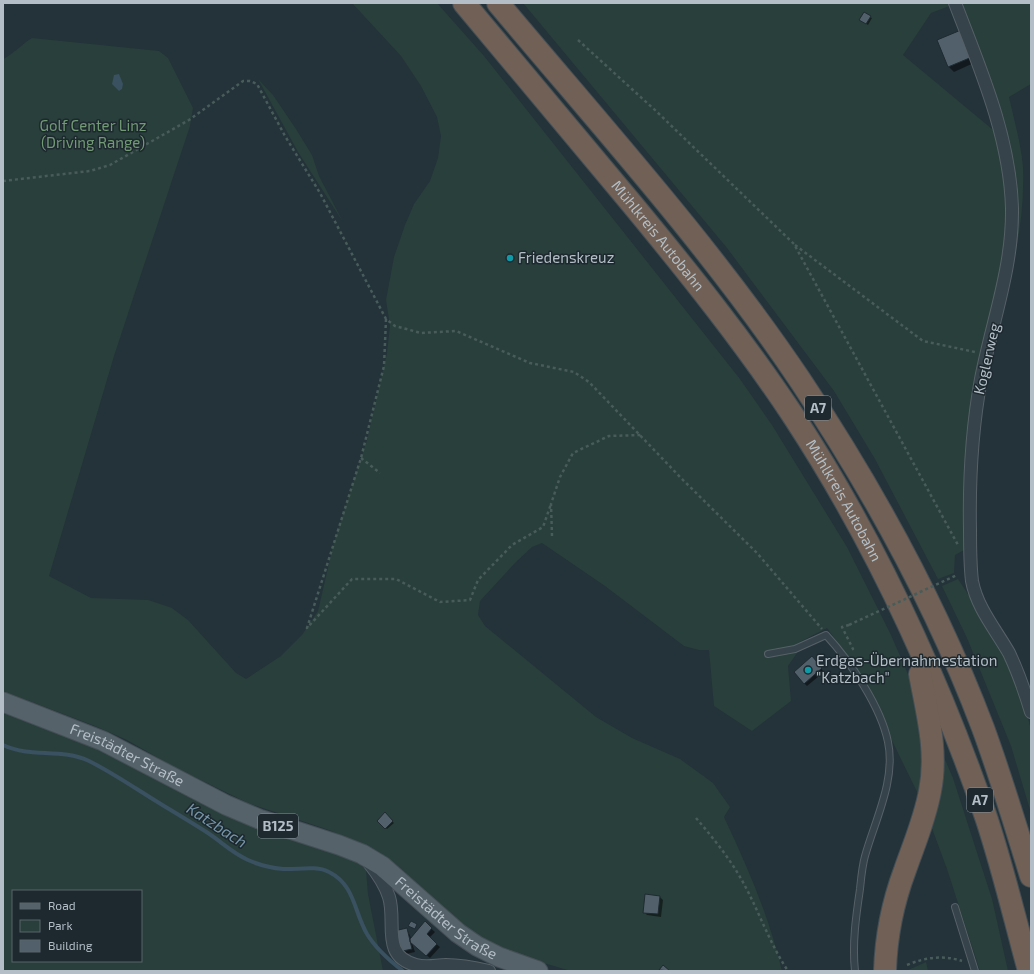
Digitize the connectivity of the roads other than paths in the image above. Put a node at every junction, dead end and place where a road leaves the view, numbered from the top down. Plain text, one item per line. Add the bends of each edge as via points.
1 (464, 3) edge
2 (498, 3) edge
3 (955, 3) edge
4 (914, 635) junction
5 (768, 654) dead end
6 (3, 702) edge
7 (1031, 712) edge
8 (362, 854) junction
9 (1031, 876) edge
10 (955, 907) dead end
11 (489, 971) edge
12 (538, 971) edge
13 (855, 971) edge
14 (885, 971) edge
15 (975, 971) edge
16 (1029, 971) edge

1 - 4 highway, Mühlkreis Autobahn / A7 via 686,271 738,338 793,416 828,473
2 - 9 highway, Mühlkreis Autobahn / A7 via 706,253 798,378 842,446 883,515 950,649 982,726 1009,802
3 - 7 street, Koglerweg via 1002,138 1011,187 1012,210 1009,254 977,407 970,472 971,569 980,604 1010,656
4 - 14 highway via 931,728 933,772 926,810 897,895 886,946
4 - 16 highway, Mühlkreis Autobahn / A7 via 987,819
5 - 13 lane via 795,649 826,634 843,654 877,712 888,742 890,758 885,792 864,858 856,917
6 - 8 main road, Freistädter Straße / B125 via 103,741 232,808
8 - 11 street, Freistädter Straße via 383,882 389,897 392,910 392,943 402,958 414,965 447,965
8 - 12 main road, Freistädter Straße / B125 via 382,866 458,933 477,946
10 - 15 lane

